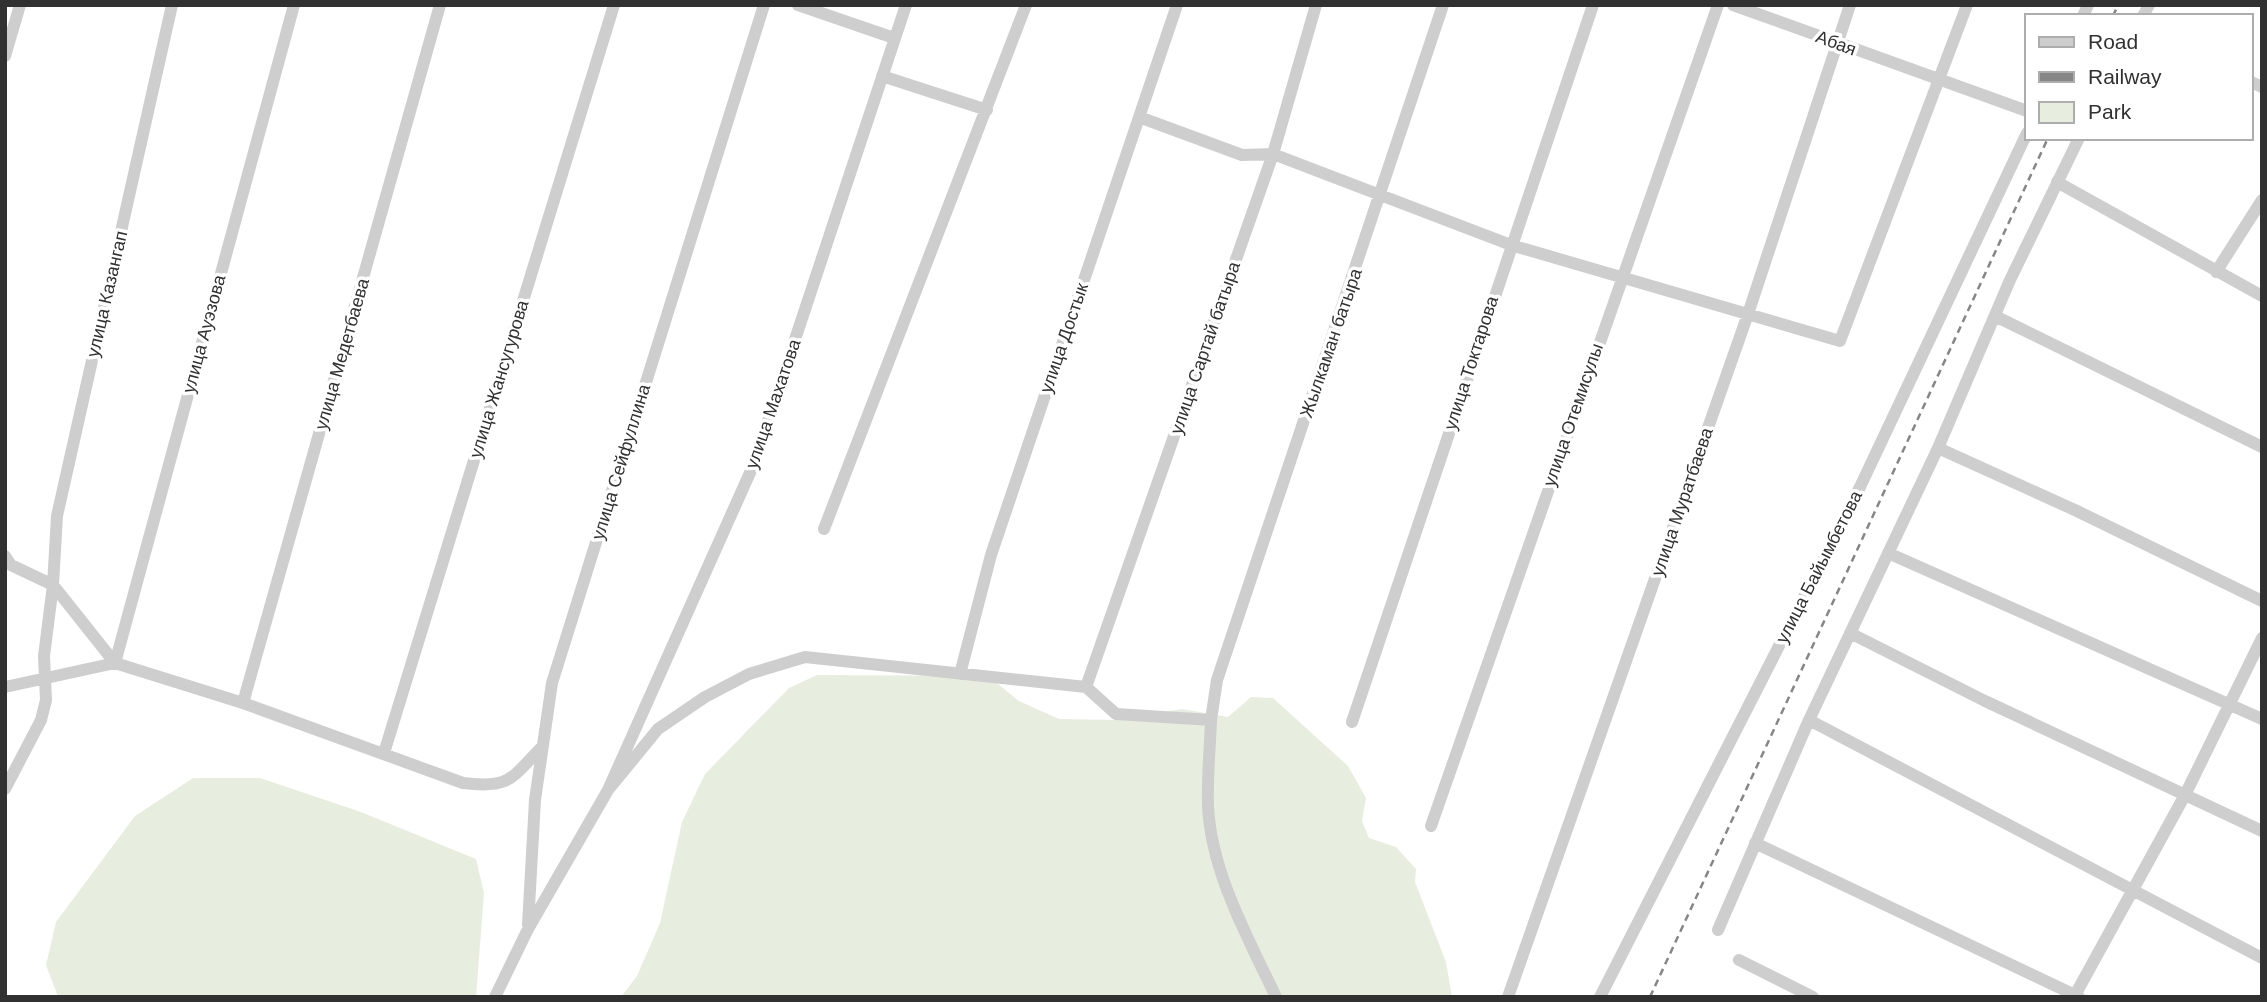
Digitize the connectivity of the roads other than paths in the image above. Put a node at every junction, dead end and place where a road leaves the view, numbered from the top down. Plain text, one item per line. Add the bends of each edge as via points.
1 (20, 5) edge
2 (172, 5) edge
3 (294, 5) edge
4 (440, 5) edge
5 (614, 5) edge
6 (764, 5) edge
7 (798, 5) edge
8 (906, 5) edge
9 (1026, 5) edge
10 (1177, 5) edge
11 (1317, 5) edge
12 (1443, 5) edge
13 (1593, 5) edge
14 (1718, 5) edge
15 (1733, 5) edge
16 (1850, 5) edge
17 (1967, 5) edge
18 (894, 38) junction
19 (1838, 43) junction
20 (5, 56) edge
21 (882, 76) junction
22 (1939, 79) junction
23 (987, 110) junction
24 (2025, 110) edge
25 (1139, 117) junction
26 (2025, 137) edge
27 (2079, 140) edge
28 (1273, 154) junction
29 (2057, 181) junction
30 (1380, 197) junction
31 (2262, 200) edge
32 (1511, 244) junction
33 (2216, 272) junction
34 (1621, 277) junction
35 (2262, 296) edge
36 (1748, 314) junction
37 (1995, 316) junction
38 (2262, 447) edge
39 (1938, 448) junction
40 (824, 529) dead end
41 (1888, 553) junction
42 (5, 555) edge
43 (53, 585) junction
44 (2262, 601) edge
45 (1850, 633) junction
46 (2262, 638) edge
47 (115, 663) junction
48 (960, 674) junction
49 (46, 679) junction
50 (5, 687) edge
51 (1086, 687) junction
52 (243, 703) junction
53 (2231, 706) junction
54 (2262, 719) edge
55 (1211, 720) junction
56 (1809, 720) junction
57 (1352, 722) dead end
58 (543, 746) junction
59 (384, 753) junction
60 (5, 789) edge
61 (608, 790) junction
62 (2185, 795) junction
63 (1431, 826) dead end
64 (2262, 831) edge
65 (1755, 843) junction
66 (2132, 892) junction
67 (528, 929) junction
68 (1718, 930) dead end
69 (2262, 958) edge
70 (1739, 960) dead end
71 (2076, 996) edge
72 (495, 997) edge
73 (1276, 997) edge
74 (1508, 997) edge
75 (1600, 997) edge
76 (1813, 997) edge

1 - 20 street
2 - 43 street, улица Казангап via 57,516
3 - 47 street, улица Ауэзова
4 - 52 street, улица Медетбаева
5 - 59 street, улица Жансугурова
6 - 58 street, улица Сейфуллина via 552,683
7 - 18 street
8 - 18 street, улица Махатова
9 - 23 street
10 - 25 street, улица Достык
11 - 28 street, улица Сартай батыра
12 - 30 street, Жылкаман батыра
13 - 32 street, улица Токтарова
14 - 34 street, улица Отемисулы
15 - 19 street, Абая
16 - 19 street, улица Муратбаева
17 - 22 street
18 - 21 street, улица Махатова
19 - 22 street, Абая
19 - 36 street, улица Муратбаева
21 - 23 street
21 - 61 street, улица Махатова via 753,466
22 - 24 street, Абая
22 - 36 street via 1840,341
23 - 40 street
25 - 28 street via 1242,155
25 - 48 street, улица Достык via 991,555
26 - 75 street, улица Байымбетова via 1860,487
27 - 29 street
28 - 30 street
28 - 51 street, улица Сартай батыра
29 - 33 street
29 - 37 street
30 - 32 street
30 - 55 street, Жылкаман батыра via 1217,680
31 - 33 street
32 - 34 street
32 - 57 street, улица Токтарова
33 - 35 street
34 - 36 street
34 - 63 street, улица Отемисулы
36 - 74 street, улица Муратбаева
37 - 38 street
37 - 39 street
39 - 41 street
39 - 44 street
41 - 45 street
41 - 53 street
42 - 43 street via 11,565
43 - 47 street
43 - 49 street, улица Казангап via 44,656
45 - 56 street
45 - 62 street
46 - 53 street
47 - 49 street
47 - 52 street
48 - 51 street
48 - 61 street via 805,657 749,674 658,729
49 - 50 street
49 - 60 street, улица Казангап via 41,720
51 - 55 street via 1116,714
52 - 59 street
53 - 54 street
53 - 62 street
55 - 73 street, Жылкаман батыра via 1208,807 1216,849 1231,900
56 - 65 street
56 - 66 street
58 - 59 street via 514,777 493,787 463,783
58 - 67 street, улица Сейфуллина via 535,800
61 - 67 street
62 - 64 street
62 - 66 street
65 - 68 street
65 - 71 street
66 - 69 street
66 - 71 street
67 - 72 street
70 - 76 street

